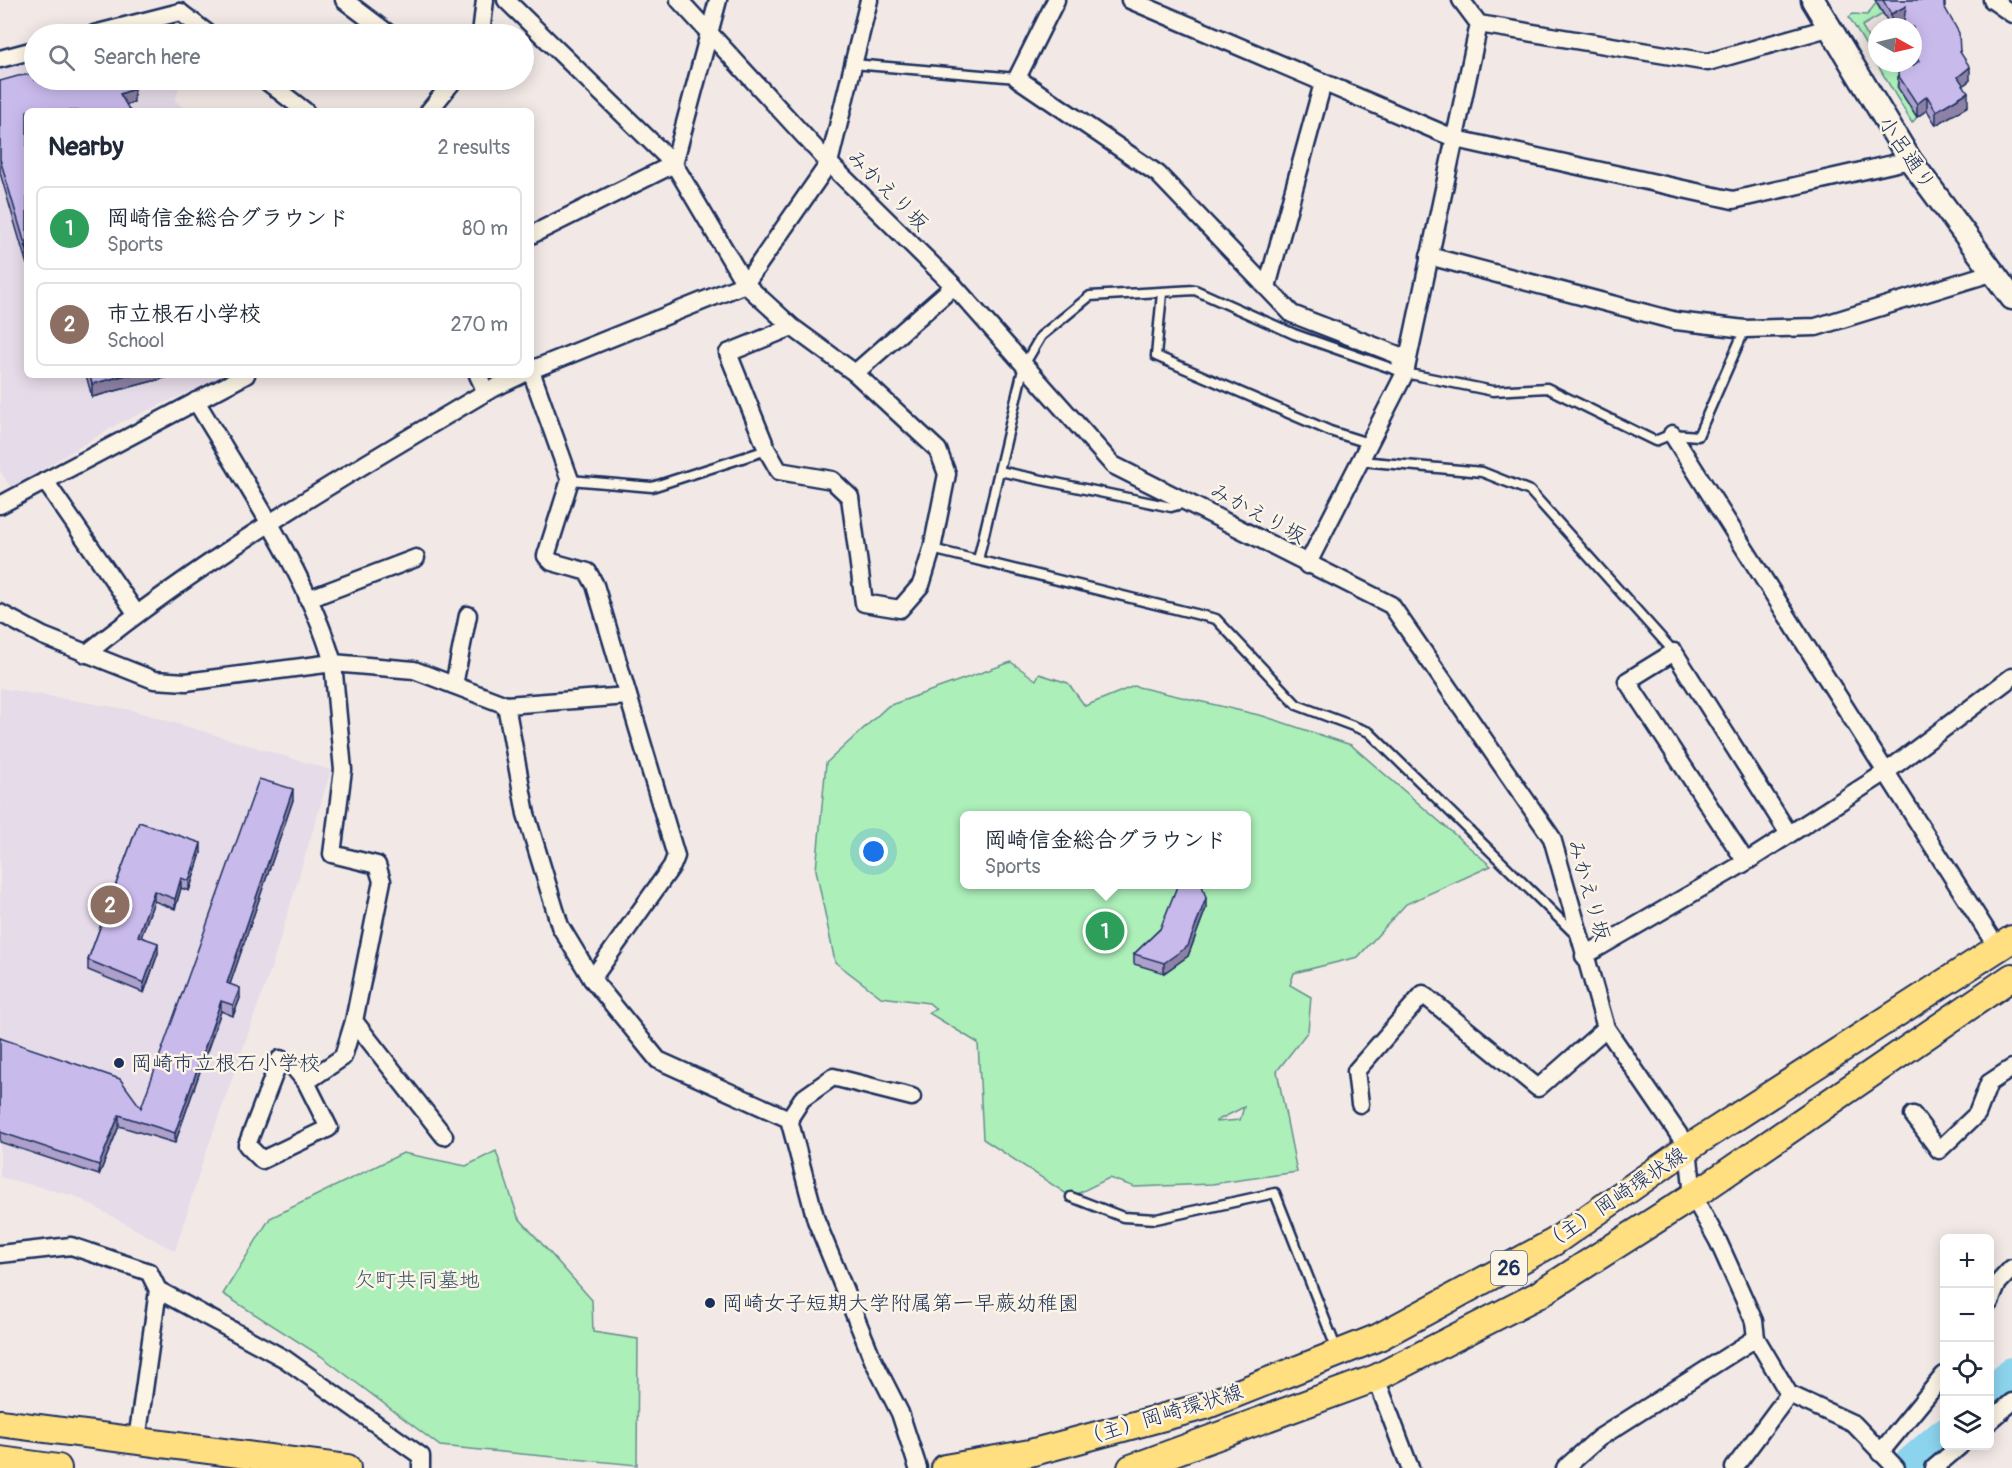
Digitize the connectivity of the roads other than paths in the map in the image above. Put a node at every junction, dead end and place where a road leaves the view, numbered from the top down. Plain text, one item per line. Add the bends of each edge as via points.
1 (344, 0) edge
2 (485, 0) edge
3 (506, 0) edge
4 (679, 0) edge
5 (718, 0) edge
6 (869, 0) edge
7 (1056, 0) edge
8 (1130, 0) edge
9 (1461, 0) edge
10 (1813, 0) edge
11 (1992, 0) edge
12 (183, 6) edge
13 (2012, 14) edge
14 (126, 24) edge
15 (200, 24) edge
16 (376, 24) edge
17 (482, 24) edge
18 (531, 24) edge
19 (1479, 24) junction
20 (534, 27) edge
21 (1828, 28) junction
22 (707, 31) junction
23 (24, 53) edge
24 (0, 59) edge
25 (852, 64) junction
26 (1017, 78) junction
27 (1323, 82) junction
28 (278, 90) edge
29 (445, 90) edge
30 (301, 108) edge
31 (431, 108) edge
32 (1456, 139) junction
33 (1910, 160) junction
34 (829, 163) junction
35 (674, 164) junction
36 (534, 234) edge
37 (1429, 256) junction
38 (1991, 273) junction
39 (745, 284) junction
40 (954, 286) junction
41 (1267, 287) junction
42 (1161, 292) junction
43 (2011, 295) edge
44 (792, 327) junction
45 (1745, 329) junction
46 (1024, 365) junction
47 (534, 369) edge
48 (855, 373) junction
49 (1405, 373) junction
50 (241, 378) edge
51 (479, 378) edge
52 (515, 378) edge
53 (534, 378) edge
54 (486, 392) junction
55 (196, 401) junction
56 (1671, 434) junction
57 (1368, 443) junction
58 (767, 450) junction
59 (1360, 461) junction
60 (999, 471) junction
61 (570, 480) junction
62 (45, 481) junction
63 (1188, 502) junction
64 (0, 505) edge
65 (268, 522) junction
66 (932, 549) junction
67 (416, 558) dead end
68 (978, 560) junction
69 (1308, 565) junction
70 (308, 599) junction
71 (0, 613) edge
72 (136, 613) junction
73 (468, 615) dead end
74 (1674, 652) junction
75 (86, 654) junction
76 (333, 663) junction
77 (2012, 678) edge
78 (454, 685) junction
79 (628, 696) junction
80 (506, 705) junction
81 (1886, 772) junction
82 (1789, 834) junction
83 (1746, 862) junction
84 (1580, 939) junction
85 (2005, 944) edge
86 (1584, 956) junction
87 (592, 979) junction
88 (2010, 982) edge
89 (354, 1021) junction
90 (1606, 1028) junction
91 (2012, 1068) edge
92 (306, 1082) junction
93 (912, 1097) dead end
94 (1360, 1104) dead end
95 (1913, 1115) dead end
96 (789, 1119) junction
97 (444, 1136) dead end
98 (1688, 1148) junction
99 (1693, 1196) junction
100 (1071, 1197) dead end
101 (0, 1254) edge
102 (2012, 1268) edge
103 (158, 1290) junction
104 (1994, 1291) edge
105 (1756, 1338) junction
106 (1339, 1353) junction
107 (1376, 1378) junction
108 (1940, 1381) edge
109 (1788, 1394) junction
110 (2012, 1402) edge
111 (1994, 1418) edge
112 (0, 1423) edge
113 (137, 1440) junction
114 (1955, 1450) edge
115 (0, 1460) edge
116 (1889, 1462) edge
117 (58, 1468) edge
118 (347, 1468) edge
119 (421, 1468) edge
120 (918, 1468) edge
121 (945, 1468) edge
122 (1134, 1468) edge
123 (1410, 1468) edge
124 (1565, 1468) edge
125 (1734, 1468) edge
126 (1934, 1468) edge

1 - 16 street
2 - 17 street
3 - 18 street
4 - 22 street, みかえり坂
5 - 22 street
6 - 25 street
7 - 26 street
8 - 27 street
9 - 19 street
10 - 21 street, 小呂通り
11 - 13 street
12 - 14 street
12 - 15 street
19 - 21 street via 1708,62
19 - 32 street
20 - 35 street
21 - 33 street, 小呂通り
22 - 34 street, みかえり坂
22 - 35 street
23 - 24 street
25 - 26 lane
25 - 34 street
26 - 41 street via 1158,174
27 - 32 street
27 - 41 street
28 - 30 street
29 - 31 street
32 - 33 street via 1733,200
32 - 37 street
33 - 38 street, 小呂通り
34 - 39 street
34 - 40 street, みかえり坂
35 - 36 street
35 - 39 street
37 - 45 street via 1676,321
37 - 49 street
38 - 43 street, 小呂通り
38 - 45 street via 1816,327
39 - 44 street
39 - 47 street
40 - 46 street, みかえり坂
40 - 48 street
41 - 49 street via 1292,314 1398,355
42 - 46 lane via 1090,296 1041,336
42 - 49 lane via 1195,290 1294,334
42 - 57 lane via 1156,356 1330,431
44 - 48 street
44 - 58 street via 728,353
45 - 56 lane via 1698,436
46 - 60 lane
46 - 63 street, みかえり坂 via 1113,465
48 - 66 street via 938,450 947,474
49 - 56 lane via 1493,391 1547,388 1655,441
49 - 57 street
50 - 55 street
51 - 54 street
52 - 54 street
53 - 61 street
54 - 65 street
55 - 62 street
55 - 65 street
56 - 81 street
57 - 59 street
58 - 61 lane via 652,487
58 - 66 street via 779,471 832,480 850,497 864,603 900,609 921,585
59 - 69 street
59 - 74 lane via 1482,472 1530,491
60 - 63 lane via 1172,507
60 - 68 lane
61 - 79 street via 546,556 552,562 588,572
62 - 64 street
62 - 72 street
63 - 69 street, みかえり坂
65 - 70 street
65 - 72 street
66 - 68 lane
67 - 70 street
68 - 84 lane via 1216,619 1297,705 1369,732
69 - 84 street, みかえり坂 via 1391,605 1552,838
70 - 76 street
71 - 75 street
72 - 75 street
73 - 78 street
74 - 82 street
74 - 83 street via 1628,681
75 - 76 street via 154,680 186,682
76 - 78 street via 414,670
76 - 89 street via 343,770 332,855 377,864 382,881
77 - 81 street
78 - 80 street
79 - 80 street
79 - 87 street via 676,856
80 - 87 street via 526,814 560,927
81 - 82 street
81 - 85 street
82 - 83 street
83 - 86 street
84 - 86 street, みかえり坂
85 - 98 main road, （主）岡崎環状線 / 26
86 - 90 street, みかえり坂
87 - 96 street via 658,1060
88 - 99 main road, （主）岡崎環状線 / 26
89 - 92 street via 343,1057
89 - 97 street
90 - 94 street via 1538,1088 1423,994 1356,1071
90 - 98 street, みかえり坂
91 - 95 street via 1989,1083 1977,1114 1939,1150
92 - 92 street via 329,1128 262,1160 247,1145 280,1059
93 - 96 street via 833,1077 802,1099
96 - 120 street via 816,1220 873,1360 900,1413
98 - 99 street
98 - 106 main road, （主）岡崎環状線 / 26 via 1554,1242 1379,1337
99 - 105 street via 1754,1321
99 - 107 main road, （主）岡崎環状線 / 26 via 1538,1295
100 - 106 lane via 1123,1218 1156,1219 1275,1193
101 - 103 street via 71,1246 149,1272
102 - 104 street
103 - 113 street
103 - 119 street via 285,1359 421,1456
105 - 109 street
105 - 124 street via 1599,1437
106 - 121 main road, （主）岡崎環状線 / 26 via 1205,1406 1030,1453
107 - 122 main road, （主）岡崎環状線 / 26
107 - 123 street
108 - 116 street
109 - 116 street via 1854,1424
109 - 125 street
110 - 111 street
112 - 113 main road
113 - 118 main road
114 - 126 street
115 - 117 main road

